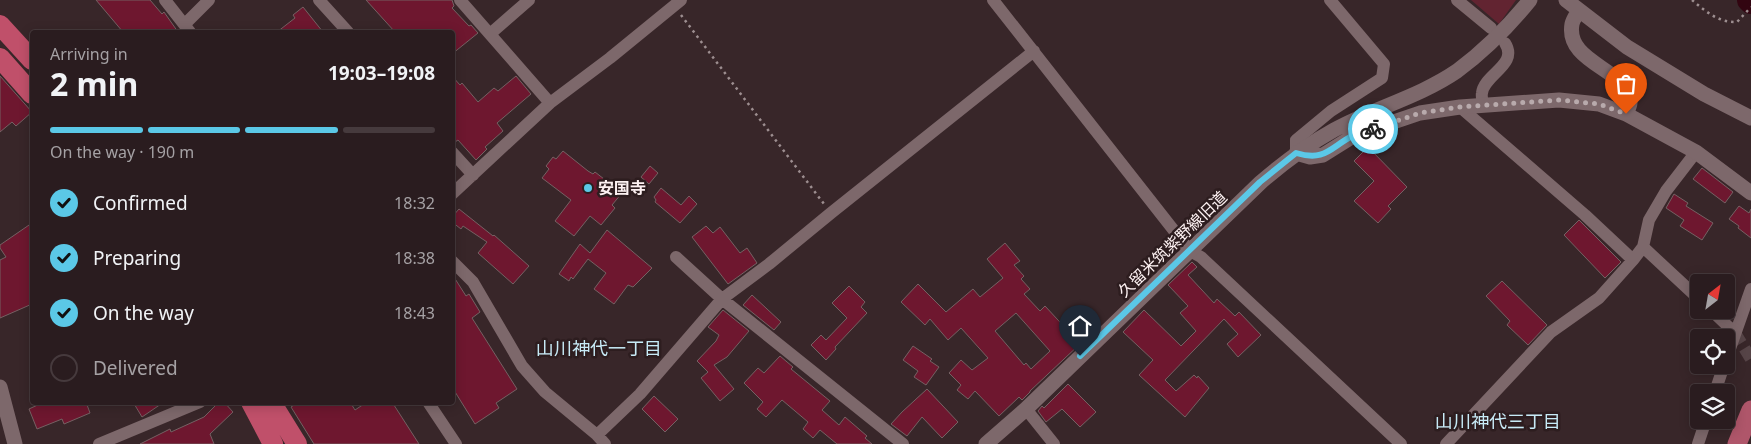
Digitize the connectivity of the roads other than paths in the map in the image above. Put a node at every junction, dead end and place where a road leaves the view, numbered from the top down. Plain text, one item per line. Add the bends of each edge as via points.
1 (166, 0) edge
2 (209, 0) edge
3 (319, 0) edge
4 (460, 0) edge
5 (529, 0) edge
6 (993, 0) edge
7 (1330, 0) edge
8 (1457, 0) edge
9 (1530, 0) edge
10 (1566, 0) edge
11 (677, 3) edge
12 (1579, 10) junction
13 (0, 25) edge
14 (187, 28) edge
15 (1491, 28) dead end
16 (346, 30) edge
17 (490, 34) junction
18 (1505, 43) dead end
19 (1034, 51) junction
20 (0, 58) edge
21 (30, 58) edge
22 (30, 92) edge
23 (550, 103) junction
24 (1483, 105) junction
25 (1460, 107) junction
26 (1626, 114) junction
27 (1751, 118) edge
28 (1696, 152) junction
29 (1296, 153) junction
30 (455, 155) edge
31 (473, 175) junction
32 (455, 191) edge
33 (1751, 193) edge
34 (1643, 247) junction
35 (1190, 251) junction
36 (676, 257) dead end
37 (1633, 260) junction
38 (455, 264) edge
39 (1751, 289) edge
40 (1690, 291) edge
41 (722, 299) junction
42 (1720, 319) edge
43 (1731, 329) tunnel mouth
44 (1735, 333) edge
45 (0, 387) edge
46 (193, 405) edge
47 (253, 405) edge
48 (273, 405) edge
49 (430, 405) edge
50 (1026, 409) junction
51 (1751, 410) edge
52 (1703, 429) edge
53 (601, 440) edge
54 (15, 444) edge
55 (99, 444) edge
56 (273, 444) edge
57 (297, 444) edge
58 (456, 444) edge
59 (903, 444) edge
60 (986, 444) edge
61 (1054, 444) edge
62 (1401, 444) edge
63 (1446, 444) edge
64 (1698, 444) edge
65 (1737, 444) edge

1 - 14 street
2 - 14 street
3 - 16 street
4 - 17 street
5 - 17 street
6 - 19 street
7 - 29 street via 1384,64 1382,78 1296,140
8 - 15 street
9 - 29 street, 久留米筑紫野線旧道 via 1488,46 1456,71 1426,89 1334,130
10 - 12 street
11 - 23 street
12 - 26 street via 1572,24 1573,38 1580,52 1628,91 1631,101
12 - 27 street via 1627,47 1704,94
13 - 21 highway
17 - 23 street
18 - 24 street via 1509,57 1482,92
19 - 35 street
19 - 41 street
20 - 22 highway
23 - 31 street
24 - 25 street
24 - 26 street via 1559,100 1599,104
25 - 29 street via 1420,113 1355,135 1323,155 1310,157
25 - 37 street via 1586,215
26 - 28 street
28 - 33 street
28 - 34 street via 1666,191 1649,220
29 - 35 street, 久留米筑紫野線旧道 via 1260,182
30 - 31 street
31 - 32 street
34 - 37 street
34 - 40 street
35 - 50 street, 久留米筑紫野線旧道
35 - 62 street via 1201,257
36 - 41 street
37 - 63 street via 1599,298 1551,332
38 - 53 street via 472,282 522,366 545,392
39 - 44 street
41 - 53 street
41 - 59 street
42 - 43 street
45 - 54 street
46 - 55 street
47 - 56 highway
48 - 57 highway
49 - 58 street
50 - 60 street, 久留米筑紫野線旧道
50 - 61 street
51 - 65 main road
52 - 64 street

